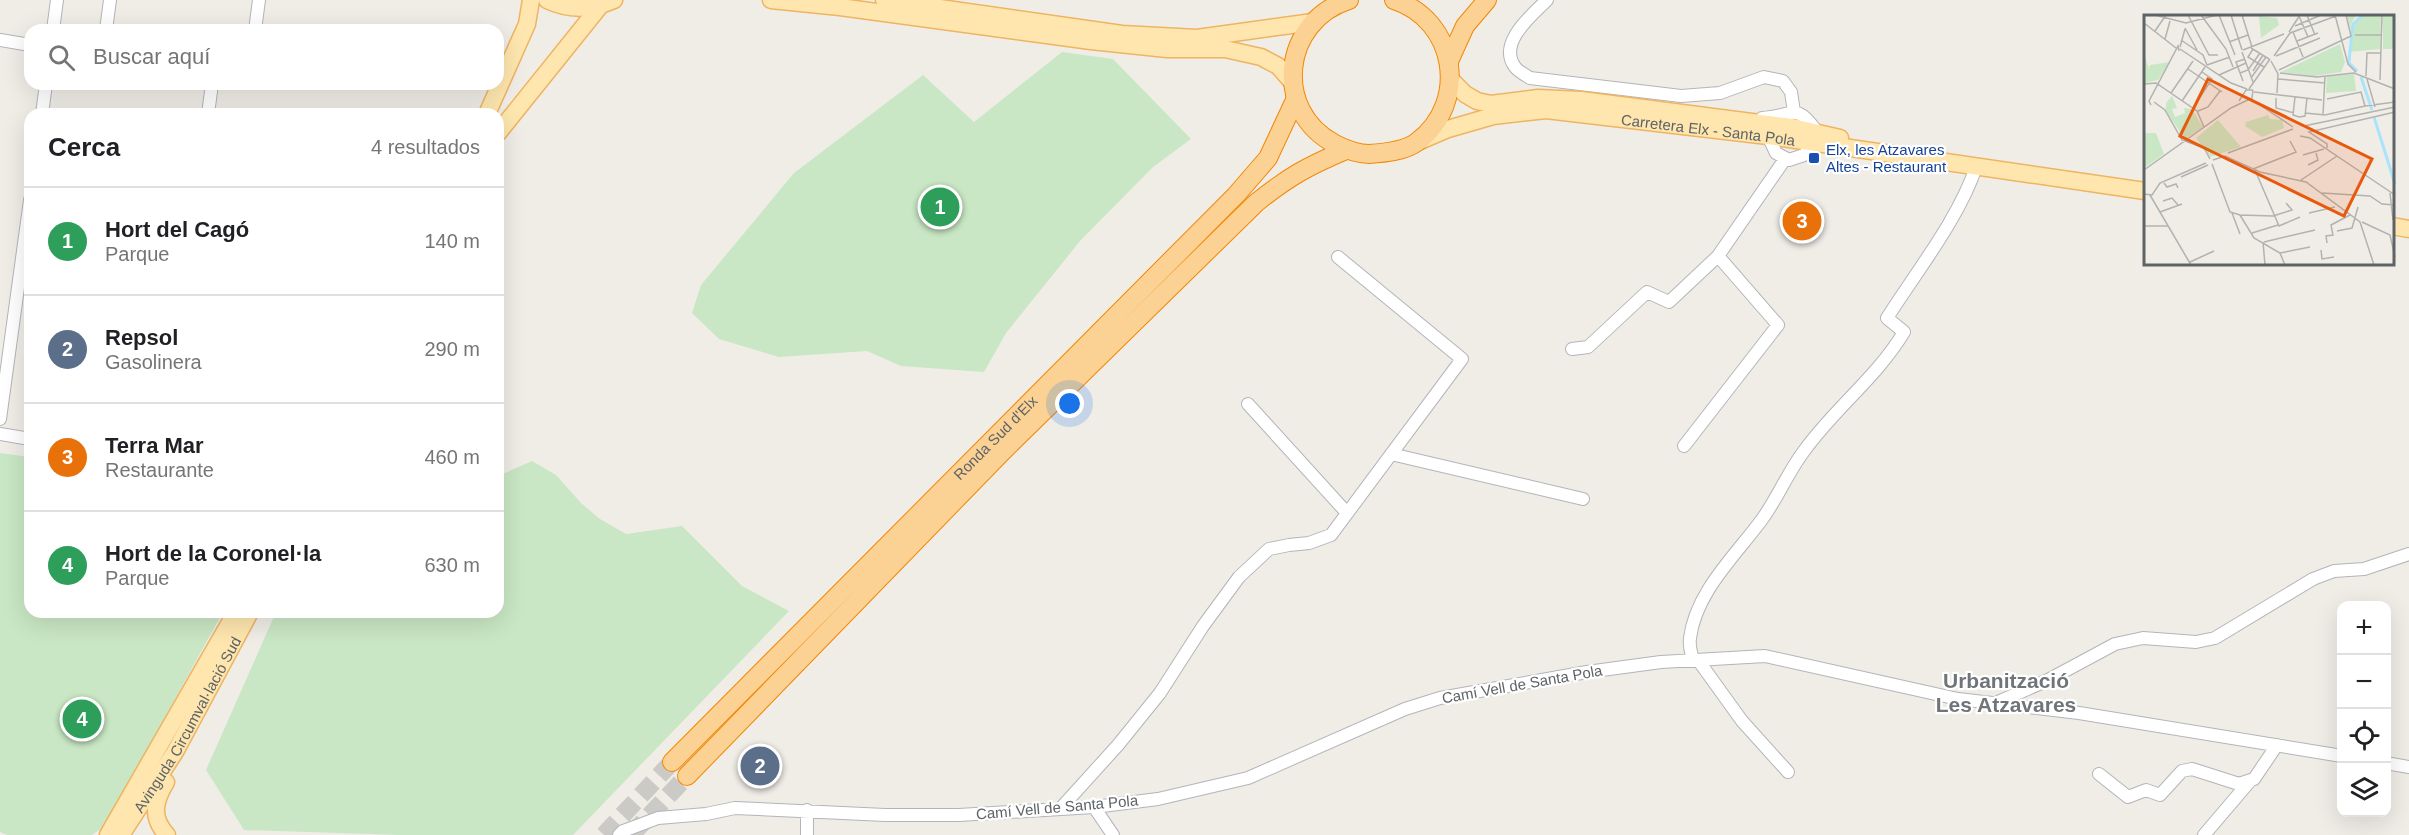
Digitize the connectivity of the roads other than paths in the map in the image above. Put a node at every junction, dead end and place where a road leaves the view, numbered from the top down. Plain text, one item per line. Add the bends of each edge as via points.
1 (57, 0) edge
2 (110, 0) edge
3 (259, 0) edge
4 (531, 0) edge
5 (547, 0) edge
6 (771, 0) edge
7 (884, 0) edge
8 (1487, 0) edge
9 (1547, 0) edge
10 (1341, 1) edge
11 (1408, 1) edge
12 (607, 3) edge
13 (1313, 22) junction
14 (54, 24) edge
15 (107, 24) edge
16 (256, 24) edge
17 (0, 40) edge
18 (24, 44) edge
19 (1449, 61) junction
20 (504, 76) edge
21 (1450, 80) junction
22 (45, 90) edge
23 (211, 90) edge
24 (498, 90) edge
25 (1294, 91) junction
26 (43, 108) edge
27 (209, 108) edge
28 (490, 108) edge
29 (1794, 111) junction
30 (1726, 118) junction
31 (504, 126) edge
32 (1768, 136) junction
33 (1816, 138) junction
34 (1416, 143) junction
35 (1346, 150) junction
36 (1785, 159) junction
37 (1976, 167) junction
38 (2144, 183) edge
39 (2144, 191) edge
40 (2394, 218) edge
41 (2409, 220) edge
42 (2394, 226) edge
43 (2409, 229) edge
44 (24, 244) edge
45 (1718, 256) junction
46 (1338, 257) dead end
47 (1572, 349) dead end
48 (1248, 404) dead end
49 (0, 419) edge
50 (0, 434) edge
51 (24, 438) edge
52 (1684, 446) dead end
53 (1391, 454) junction
54 (1583, 499) dead end
55 (1347, 513) junction
56 (2409, 554) edge
57 (234, 618) edge
58 (247, 618) edge
59 (1695, 660) junction
60 (1997, 702) junction
61 (185, 731) junction
62 (2277, 745) junction
63 (2337, 755) edge
64 (672, 762) tunnel mouth
65 (2391, 764) edge
66 (2409, 767) edge
67 (1788, 772) dead end
68 (2099, 774) dead end
69 (687, 776) tunnel mouth
70 (2251, 780) junction
71 (1094, 807) junction
72 (1061, 808) junction
73 (807, 810) junction
74 (112, 834) edge
75 (167, 835) edge
76 (619, 835) edge
77 (807, 835) edge
78 (1113, 835) edge
79 (2204, 835) edge

1 - 14 street
2 - 15 street
3 - 16 street
4 - 20 main road via 527,24
5 - 12 main road via 580,9
6 - 25 main road via 1091,41 1167,49 1225,49 1261,57 1278,66
7 - 13 main road via 1122,34 1197,38
8 - 19 highway via 1465,26
9 - 29 street via 1517,31 1509,50 1514,66 1530,78 1681,96 1720,93 1764,77 1783,81 1791,92
10 - 13 highway
11 - 19 highway via 1442,38
12 - 31 main road
13 - 25 highway via 1300,40 1293,61
17 - 18 street
19 - 21 highway
21 - 30 main road, Carretera Elx - Santa Pola via 1465,94 1491,104 1538,98 1581,100
21 - 34 highway via 1439,115
22 - 26 street
23 - 27 street
24 - 28 main road
25 - 35 highway via 1307,120 1324,138
25 - 64 highway, Ronda Sud d'Elx via 1268,158 1236,195
29 - 30 street via 1774,118
29 - 33 street via 1806,117
30 - 33 main road, Carretera Elx - Santa Pola
32 - 33 main road, Carretera Elx - Santa Pola
32 - 34 main road, Carretera Elx - Santa Pola via 1546,110 1493,116
32 - 36 street via 1776,153
33 - 36 street via 1808,152 1798,159
33 - 37 main road, Carretera Elx - Santa Pola
33 - 38 main road, Carretera Elx - Santa Pola
34 - 35 highway via 1390,152
35 - 69 highway, Ronda Sud d'Elx via 1305,167 1256,203 1003,451
36 - 45 street
37 - 39 main road, Carretera Elx - Santa Pola
37 - 59 street via 1954,214 1887,318 1904,332 1873,374 1804,451 1764,516 1724,567 1700,606 1689,639
40 - 41 main road
42 - 43 main road
44 - 49 street
45 - 47 street via 1669,302 1647,292 1588,347
45 - 52 street via 1778,325
46 - 53 street via 1462,359
48 - 55 street
50 - 51 street
53 - 54 street
53 - 55 street
55 - 72 street via 1331,535 1269,549 1239,577 1160,693
56 - 60 street, Camí Vell de Santa Pola via 2364,569 2334,571 2313,579 2215,638 2196,642 2143,638 2115,644
57 - 74 main road, Avinguda Circumval·lació Sud
58 - 61 main road, Avinguda Circumval·lació Sud
59 - 60 street, Camí Vell de Santa Pola via 1765,656 1958,699
59 - 67 street
59 - 71 street, Camí Vell de Santa Pola via 1587,672 1440,698 1405,709 1248,778 1158,799
60 - 62 street
61 - 74 main road, Avinguda Circumval·lació Sud
61 - 75 main road via 178,761 156,798 156,816
62 - 63 street
62 - 70 street
65 - 66 street
68 - 70 street via 2128,797 2146,790 2160,795 2182,771 2192,769 2239,784
70 - 79 street
71 - 72 street, Camí Vell de Santa Pola
71 - 78 street
72 - 73 street, Camí Vell de Santa Pola via 959,815
73 - 76 street, Camí Vell de Santa Pola via 735,808 658,818
73 - 77 street

